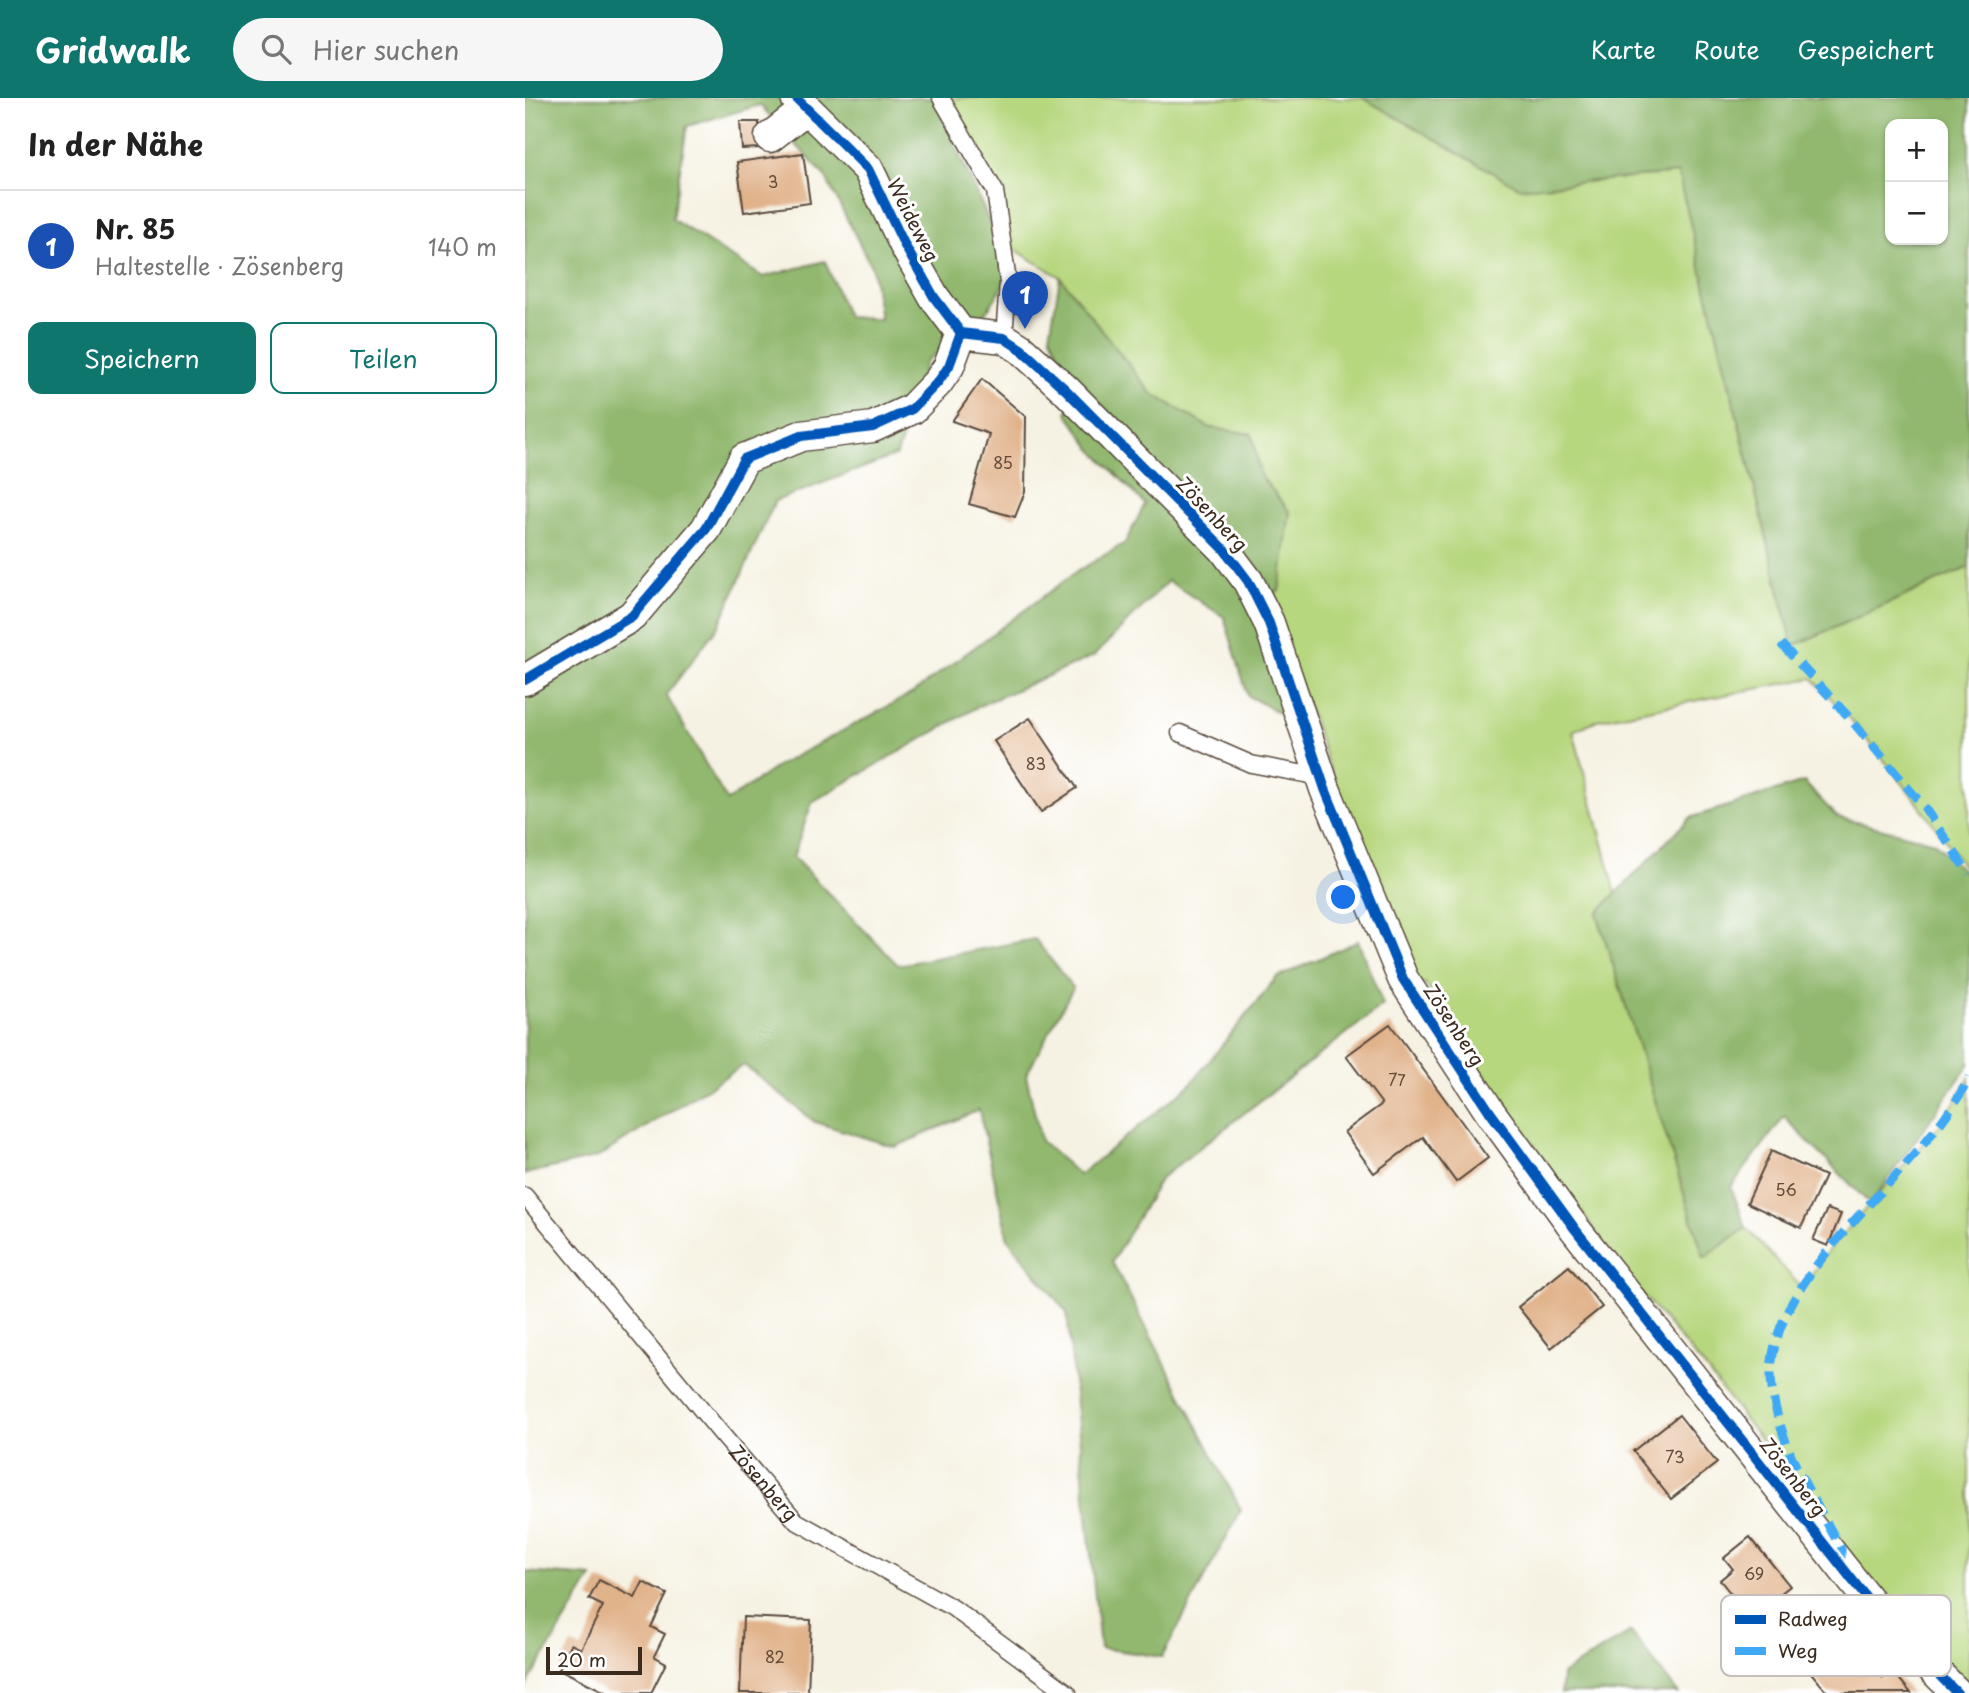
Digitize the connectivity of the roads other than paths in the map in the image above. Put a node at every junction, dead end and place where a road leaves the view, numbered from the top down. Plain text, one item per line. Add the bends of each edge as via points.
1 (941, 98) edge
2 (801, 103) edge
3 (770, 137) dead end
4 (961, 333) junction
5 (1004, 338) junction
6 (525, 680) edge
7 (1180, 733) dead end
8 (1321, 777) junction
9 (525, 1196) edge
10 (1864, 1595) edge
11 (1940, 1676) edge
12 (1068, 1693) edge
13 (1957, 1693) edge

1 - 5 lane via 995,191 1008,282
2 - 3 street, Weideweg
2 - 4 street, Weideweg via 868,169 905,246
4 - 5 street
4 - 6 street via 949,366 912,409 873,427 801,436 744,459 706,529 632,616
5 - 8 street, Zösenberg via 1066,390 1224,549 1248,581 1269,623
7 - 8 lane via 1251,764
8 - 10 street, Zösenberg via 1403,979 1490,1112 1575,1229
9 - 12 lane, Zösenberg via 796,1521 953,1608
11 - 13 street, Zösenberg

